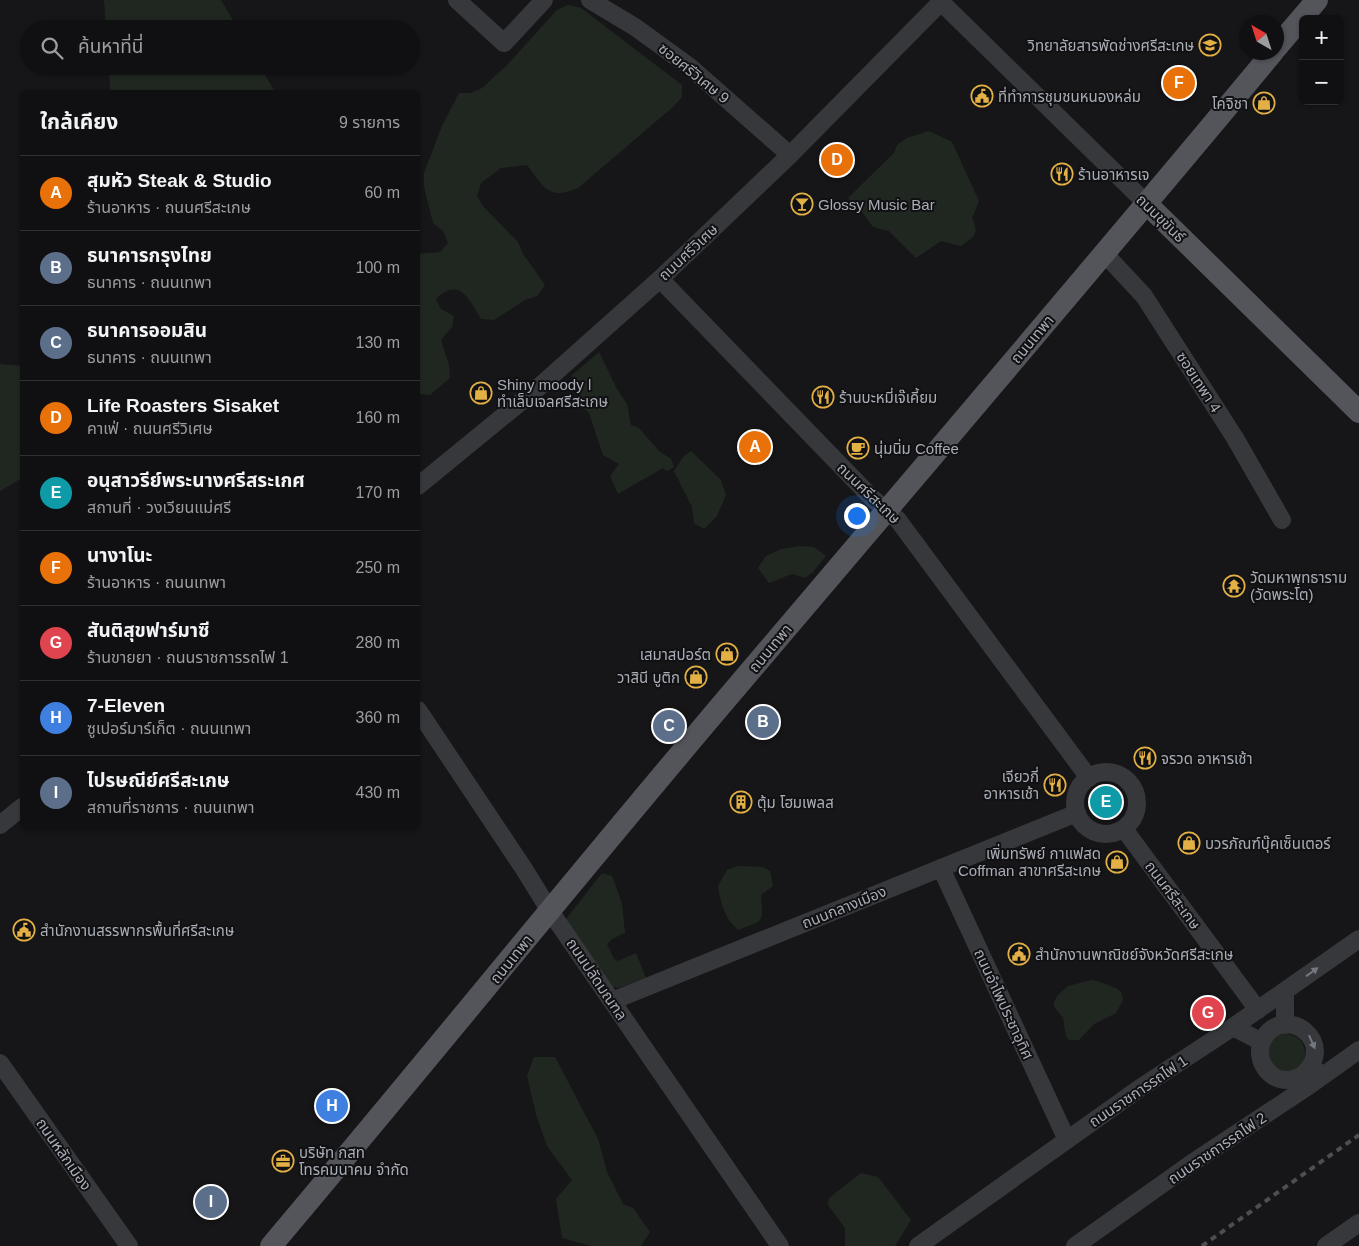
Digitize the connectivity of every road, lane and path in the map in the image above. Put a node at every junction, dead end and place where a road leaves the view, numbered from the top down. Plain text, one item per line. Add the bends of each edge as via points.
1 (457, 0) edge
2 (544, 0) edge
3 (590, 0) edge
4 (1317, 0) edge
5 (942, 1) edge
6 (1284, 39) edge
7 (1266, 60) edge
8 (790, 155) junction
9 (1146, 203) junction
10 (1104, 253) junction
11 (660, 279) junction
12 (1359, 412) edge
13 (420, 484) edge
14 (887, 511) junction
15 (1282, 520) dead end
16 (420, 713) edge
17 (1089, 778) junction
18 (20, 809) edge
19 (1077, 813) junction
20 (0, 825) edge
21 (1124, 829) junction
22 (941, 868) junction
23 (550, 911) junction
24 (1359, 939) edge
25 (1285, 991) junction
26 (612, 1001) junction
27 (1258, 1010) junction
28 (1285, 1025) junction
29 (1233, 1027) junction
30 (1262, 1042) junction
31 (1359, 1050) edge
32 (0, 1063) edge
33 (1273, 1076) junction
34 (1307, 1080) junction
35 (1272, 1110) junction
36 (1067, 1140) junction
37 (1359, 1223) edge
38 (129, 1246) edge
39 (272, 1246) edge
40 (780, 1246) edge
41 (918, 1246) edge
42 (1075, 1246) edge
43 (1326, 1246) edge

1 - 2 street via 504,43
3 - 8 street, ซอยศรีวิเศษ 9 via 636,27 690,67
4 - 6 main road
5 - 8 street, ถนนศรีวิเศษ
5 - 9 street, ถนนขุขันธ์
7 - 9 main road, ถนนเทพา
8 - 11 street, ถนนศรีวิเศษ
9 - 10 main road, ถนนเทพา
9 - 12 main road, ถนนขุขันธ์
10 - 14 main road, ถนนเทพา
10 - 15 street, ซอยเทพา 4 via 1144,296 1235,438
11 - 13 street, ถนนศรีวิเศษ via 539,387
11 - 14 street, ถนนศรีสะเกษ
14 - 17 street, ถนนศรีสะเกษ via 898,520
14 - 23 main road, ถนนเทพา
16 - 23 street, ถนนปลัดมณฑล
17 - 19 street via 1077,793
17 - 21 street via 1102,772 1116,774 1128,781 1136,793 1137,803 1136,813
18 - 20 street
19 - 21 street via 1084,825 1096,833 1110,834
19 - 22 street, ถนนกลางเมือง
21 - 27 street, ถนนศรีสะเกษ
22 - 26 street, ถนนกลางเมือง
22 - 36 street, ถนนอำไพประชาอุทิศ
23 - 26 street, ถนนปลัดมณฑล
23 - 39 main road, ถนนเทพา
25 -> 24 street, ถนนราชการรถไฟ 1
25 - 27 street, ถนนราชการรถไฟ 1
25 - 28 street
26 - 40 street, ถนนปลัดมณฑล
27 - 29 street, ถนนราชการรถไฟ 1
28 - 30 street via 1271,1030
28 -> 34 street via 1307,1032 1315,1046 1314,1062
29 - 30 street
29 - 36 street, ถนนราชการรถไฟ 1
30 - 33 street via 1262,1065
31 - 34 street via 1330,1070
32 - 38 street, ถนนหลักเมือง
33 - 34 street via 1280,1080
33 - 35 street
34 - 35 street, ถนนราชการรถไฟ 2
35 - 42 street, ถนนราชการรถไฟ 2
36 - 41 street, ถนนราชการรถไฟ 1
37 - 43 street

